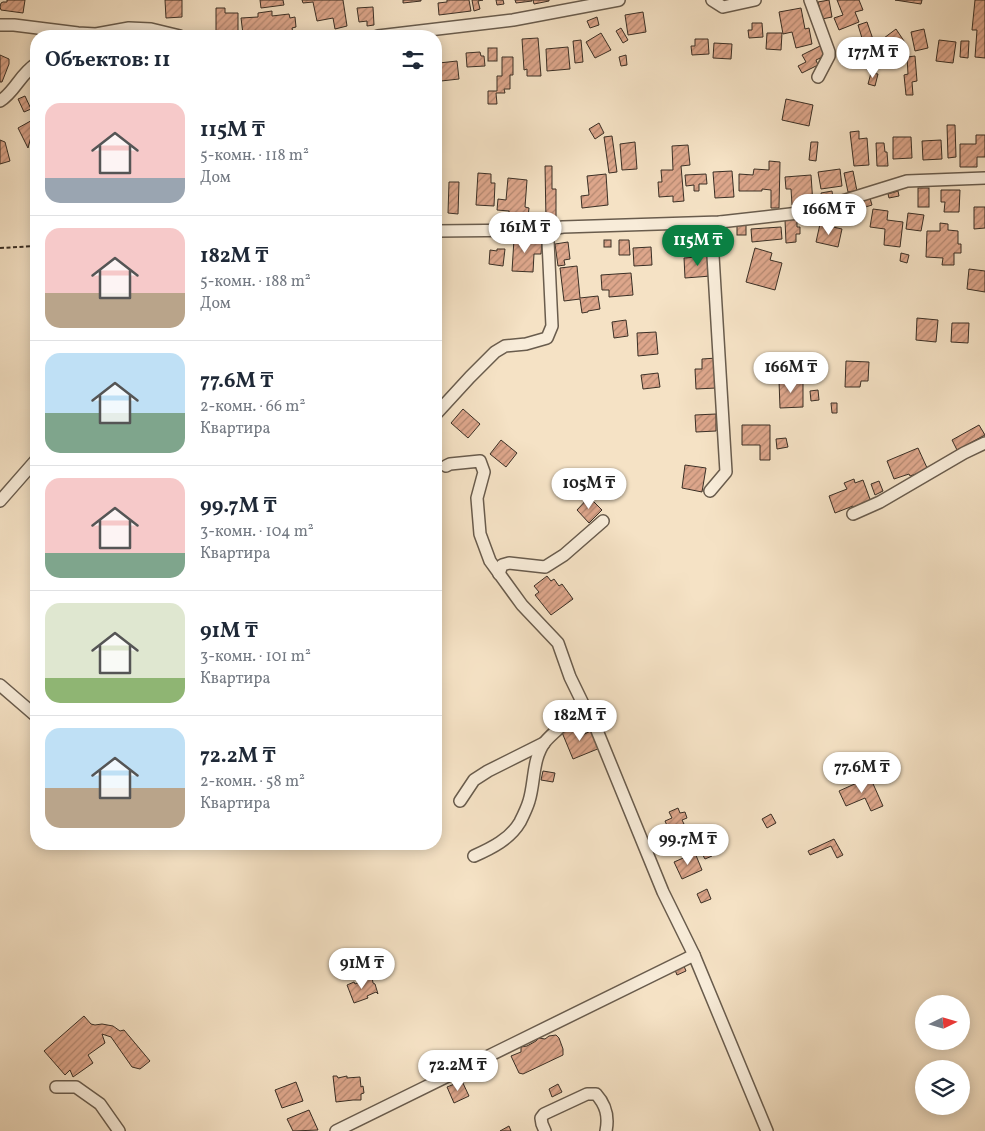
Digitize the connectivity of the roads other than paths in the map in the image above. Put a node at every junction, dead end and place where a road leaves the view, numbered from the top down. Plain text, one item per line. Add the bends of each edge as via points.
1 (619, 0) edge
2 (712, 0) edge
3 (755, 0) edge
4 (810, 0) edge
5 (0, 25) edge
6 (54, 30) edge
7 (119, 30) edge
8 (155, 30) edge
9 (429, 30) edge
10 (30, 69) edge
11 (818, 76) dead end
12 (0, 101) edge
13 (985, 178) edge
14 (720, 222) junction
15 (546, 230) junction
16 (442, 231) edge
17 (442, 407) edge
18 (985, 443) edge
19 (446, 466) dead end
20 (30, 467) edge
21 (710, 491) dead end
22 (0, 501) edge
23 (853, 514) dead end
24 (603, 521) dead end
25 (499, 574) junction
26 (0, 685) edge
27 (30, 711) edge
28 (588, 713) junction
29 (544, 743) junction
30 (460, 801) dead end
31 (474, 856) dead end
32 (694, 955) junction
33 (56, 1087) dead end
34 (120, 1131) edge
35 (336, 1131) edge
36 (545, 1131) edge
37 (606, 1131) edge
38 (767, 1131) edge

1 - 9 street via 513,20
2 - 3 street via 723,7
4 - 11 street via 828,52
5 - 6 street
7 - 8 street
10 - 12 street
13 - 14 street via 907,181 807,212
14 - 15 street
14 - 21 street via 712,239 726,472
15 - 16 street
15 - 17 street via 552,326 547,338 505,346 495,352
18 - 23 street
19 - 25 street via 480,461 484,472 477,498 480,534 490,561
20 - 22 street
24 - 25 street via 545,567 509,563 502,566
25 - 28 street via 558,644
26 - 27 street
28 - 29 street via 577,714 567,720
28 - 32 street via 663,892
29 - 30 street via 474,780
29 - 31 street via 538,756 530,800 519,823 507,837
32 - 35 street
32 - 38 street
33 - 34 street via 76,1087 100,1104
36 - 37 street via 541,1118 544,1114 587,1094 596,1094 606,1110

